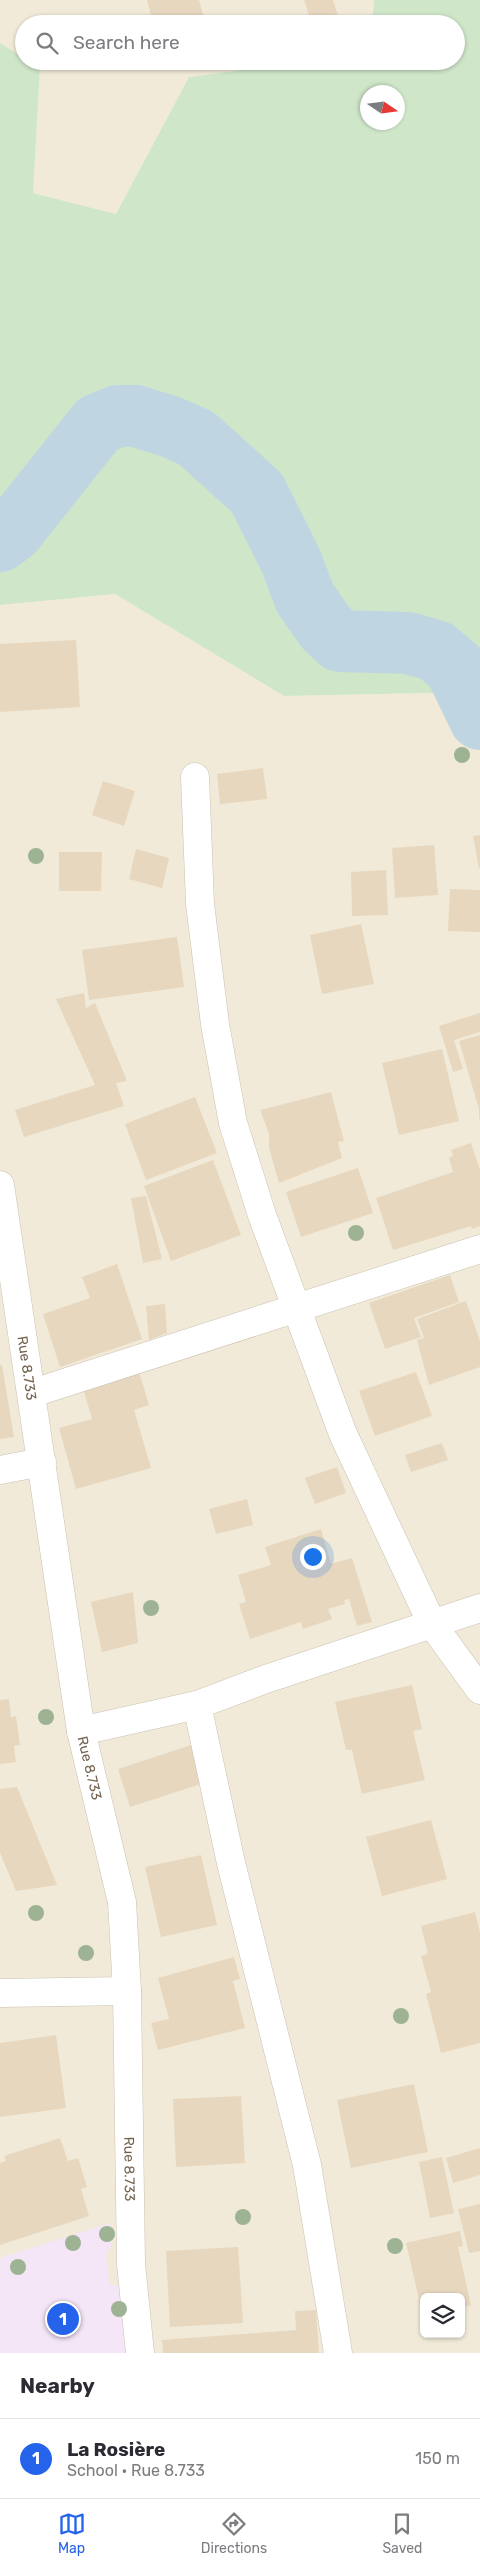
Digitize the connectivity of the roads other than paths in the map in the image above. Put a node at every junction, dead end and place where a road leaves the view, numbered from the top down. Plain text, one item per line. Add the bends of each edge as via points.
1 (195, 777) dead end
2 (0, 1185) edge
3 (480, 1249) edge
4 (7, 1279) edge
5 (296, 1309) junction
6 (33, 1393) junction
7 (42, 1462) junction
8 (0, 1470) edge
9 (480, 1608) edge
10 (432, 1624) junction
11 (480, 1690) edge
12 (197, 1705) junction
13 (81, 1731) junction
14 (127, 1991) junction
15 (0, 1992) edge
16 (140, 2353) edge
17 (338, 2353) edge

1 - 5 street via 200,904 215,1024 233,1123
2 - 4 street, Rue 8.733
3 - 5 street
4 - 6 street, Rue 8.733
5 - 6 street
5 - 10 street via 342,1434
6 - 7 street, Rue 8.733
7 - 8 street
7 - 13 street, Rue 8.733
9 - 10 street
10 - 11 street
10 - 12 street
12 - 13 street
12 - 17 street via 231,1863 308,2165
13 - 14 street, Rue 8.733 via 122,1902
14 - 15 street
14 - 16 street, Rue 8.733 via 131,2264

